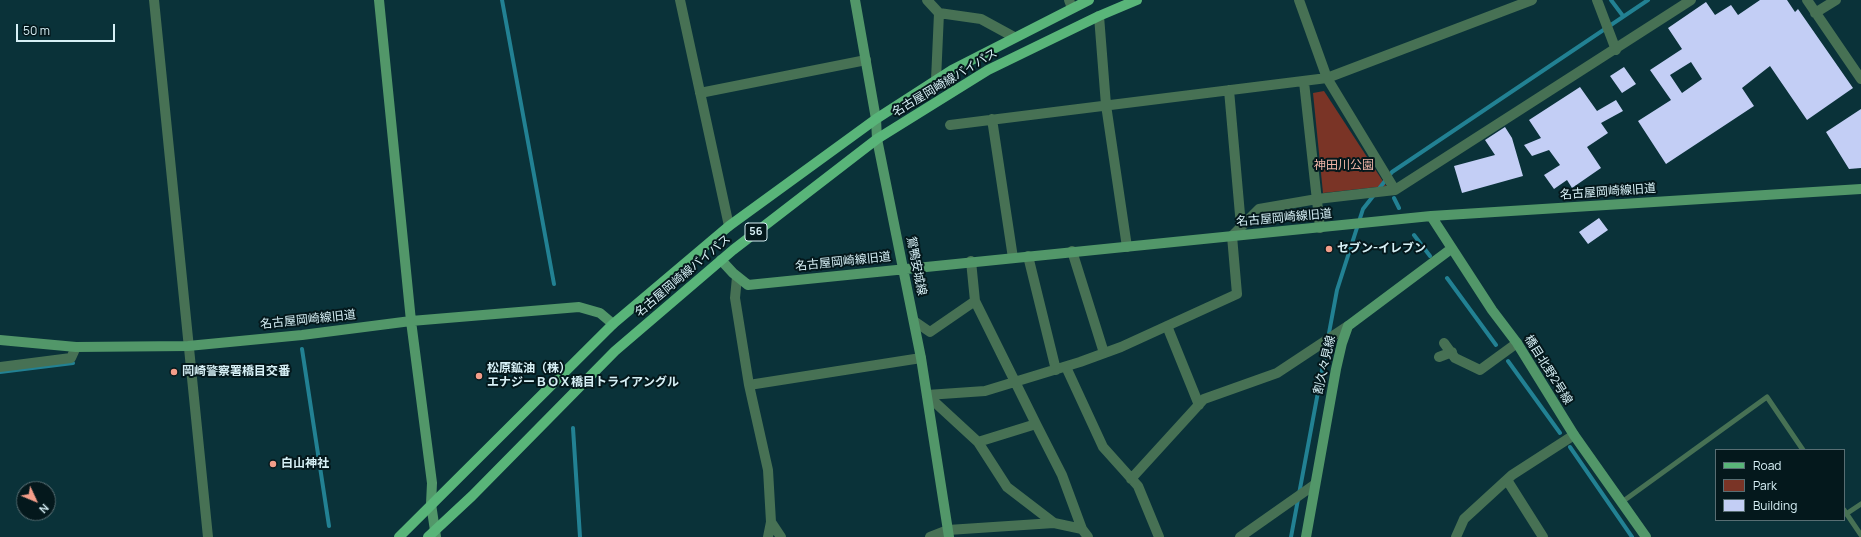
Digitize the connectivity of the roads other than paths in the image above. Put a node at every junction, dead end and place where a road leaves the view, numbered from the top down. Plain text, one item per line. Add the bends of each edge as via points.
1 (154, 0) edge
2 (379, 0) edge
3 (680, 0) edge
4 (855, 0) edge
5 (927, 0) edge
6 (1089, 0) edge
7 (1137, 0) edge
8 (1299, 0) edge
9 (1532, 0) edge
10 (1597, 0) edge
11 (1691, 0) edge
12 (1807, 0) edge
13 (1836, 0) edge
14 (1071, 4) edge
15 (939, 13) junction
16 (1815, 13) junction
17 (1099, 16) junction
18 (1014, 37) junction
19 (1616, 50) junction
20 (866, 60) junction
21 (1327, 78) junction
22 (1861, 79) edge
23 (936, 80) junction
24 (1304, 82) junction
25 (1229, 90) junction
26 (700, 93) junction
27 (1106, 105) junction
28 (876, 119) junction
29 (992, 119) junction
30 (950, 125) dead end
31 (877, 139) junction
32 (1861, 189) edge
33 (1395, 190) junction
34 (1317, 199) junction
35 (1430, 216) junction
36 (729, 226) junction
37 (1241, 226) junction
38 (1320, 228) junction
39 (1232, 236) junction
40 (1127, 247) junction
41 (1451, 249) junction
42 (1072, 251) junction
43 (1028, 256) junction
44 (1012, 258) junction
45 (721, 260) junction
46 (971, 261) junction
47 (904, 269) junction
48 (737, 277) junction
49 (975, 301) junction
50 (412, 321) junction
51 (914, 321) junction
52 (613, 324) junction
53 (1167, 326) junction
54 (1348, 326) junction
55 (0, 340) edge
56 (1444, 343) dead end
57 (1517, 343) junction
58 (76, 346) junction
59 (188, 346) junction
60 (1452, 352) junction
61 (1104, 353) junction
62 (1439, 357) dead end
63 (921, 358) junction
64 (0, 367) edge
65 (1061, 368) junction
66 (1015, 382) junction
67 (749, 385) junction
68 (927, 395) junction
69 (1199, 404) junction
70 (1036, 424) junction
71 (1574, 435) junction
72 (978, 442) junction
73 (1802, 449) edge
74 (1131, 480) junction
75 (1507, 480) junction
76 (1314, 485) junction
77 (1622, 502) junction
78 (431, 504) junction
79 (1861, 504) edge
80 (1845, 512) edge
81 (771, 522) junction
82 (1054, 523) junction
83 (1085, 533) edge
84 (433, 534) edge
85 (949, 534) edge
86 (1861, 535) edge
87 (208, 537) edge
88 (399, 537) edge
89 (768, 537) edge
90 (781, 537) edge
91 (930, 537) edge
92 (1159, 537) edge
93 (1240, 537) edge
94 (1306, 537) edge
95 (1456, 537) edge
96 (1543, 537) edge
97 (1646, 537) edge

1 - 59 street
2 - 50 street
3 - 26 street
4 - 20 street, 鴛鴨安城線
5 - 15 street
6 - 14 main road, 名古屋岡崎線バイパス / 56
7 - 17 main road, 名古屋岡崎線バイパス / 56
8 - 21 street
9 - 21 street
10 - 19 street
11 - 19 street
12 - 16 street
13 - 16 street
14 - 18 main road, 名古屋岡崎線バイパス / 56
15 - 18 street via 981,19
15 - 23 street
16 - 22 street
17 - 27 street
17 - 31 main road, 名古屋岡崎線バイパス / 56 via 988,70
18 - 23 main road, 名古屋岡崎線バイパス / 56
19 - 33 street
20 - 26 street
20 - 28 street, 鴛鴨安城線
21 - 24 street
21 - 33 street
23 - 28 main road, 名古屋岡崎線バイパス / 56
24 - 25 street
24 - 34 street
25 - 27 street
25 - 37 street
26 - 36 street
27 - 29 street
27 - 40 street
28 - 31 street, 鴛鴨安城線
28 - 36 main road, 名古屋岡崎線バイパス / 56
29 - 30 street
29 - 44 street
31 - 45 main road, 名古屋岡崎線バイパス / 56
31 - 47 street, 鴛鴨安城線
32 - 35 street, 名古屋岡崎線旧道
33 - 34 street
34 - 37 street via 1258,209
34 - 38 street
35 - 38 street, 名古屋岡崎線旧道
35 - 41 street, 橋目北野2号線
36 - 52 main road, 名古屋岡崎線バイパス / 56
37 - 39 street
38 - 39 street, 名古屋岡崎線旧道
39 - 40 street, 名古屋岡崎線旧道
39 - 53 street via 1237,294
40 - 42 street, 名古屋岡崎線旧道
41 - 54 street, 割久々見線
41 - 57 street, 橋目北野2号線
42 - 43 street, 名古屋岡崎線旧道
42 - 61 street
43 - 44 street, 名古屋岡崎線旧道
43 - 65 street
44 - 46 street, 名古屋岡崎線旧道
45 - 48 street, 名古屋岡崎線旧道
45 - 84 main road, 名古屋岡崎線バイパス / 56 via 615,351
46 - 47 street, 名古屋岡崎線旧道
46 - 49 street
47 - 48 street, 名古屋岡崎線旧道 via 748,284
47 - 51 street, 鴛鴨安城線
48 - 67 street via 735,298
49 - 51 street via 930,332
49 - 66 street
50 - 52 street, 名古屋岡崎線旧道 via 579,307 600,313
50 - 59 street, 名古屋岡崎線旧道
50 - 78 street via 432,483
51 - 63 street, 鴛鴨安城線
52 - 78 main road, 名古屋岡崎線バイパス / 56
53 - 61 street
53 - 69 street
54 - 69 street via 1277,372 1204,399
54 - 76 street, 割久々見線 via 1336,368
55 - 58 street, 名古屋岡崎線旧道
56 - 60 street
57 - 60 street via 1480,370 1455,358
57 - 71 street, 橋目北野2号線
58 - 59 street, 名古屋岡崎線旧道
58 - 64 street via 71,358
59 - 87 street
60 - 62 street
61 - 65 street
63 - 67 street
63 - 68 street, 鴛鴨安城線
65 - 66 street
65 - 74 street via 1103,447
66 - 68 street via 984,391
66 - 70 street
67 - 81 street via 768,470
68 - 72 street
68 - 85 street, 鴛鴨安城線
69 - 74 street
70 - 72 street
70 - 83 street via 1062,476
71 - 75 street
71 - 77 street, 橋目北野2号線
72 - 82 street via 1007,487
73 - 77 lane via 1767,397
74 - 92 street via 1138,486
75 - 95 street via 1464,519
75 - 96 street
76 - 93 street
76 - 94 street, 割久々見線
77 - 97 street, 橋目北野2号線
78 - 84 street
78 - 88 main road, 名古屋岡崎線バイパス / 56
79 - 80 lane
80 - 86 lane
81 - 89 street
81 - 90 street
82 - 83 street
82 - 85 street
85 - 91 street

